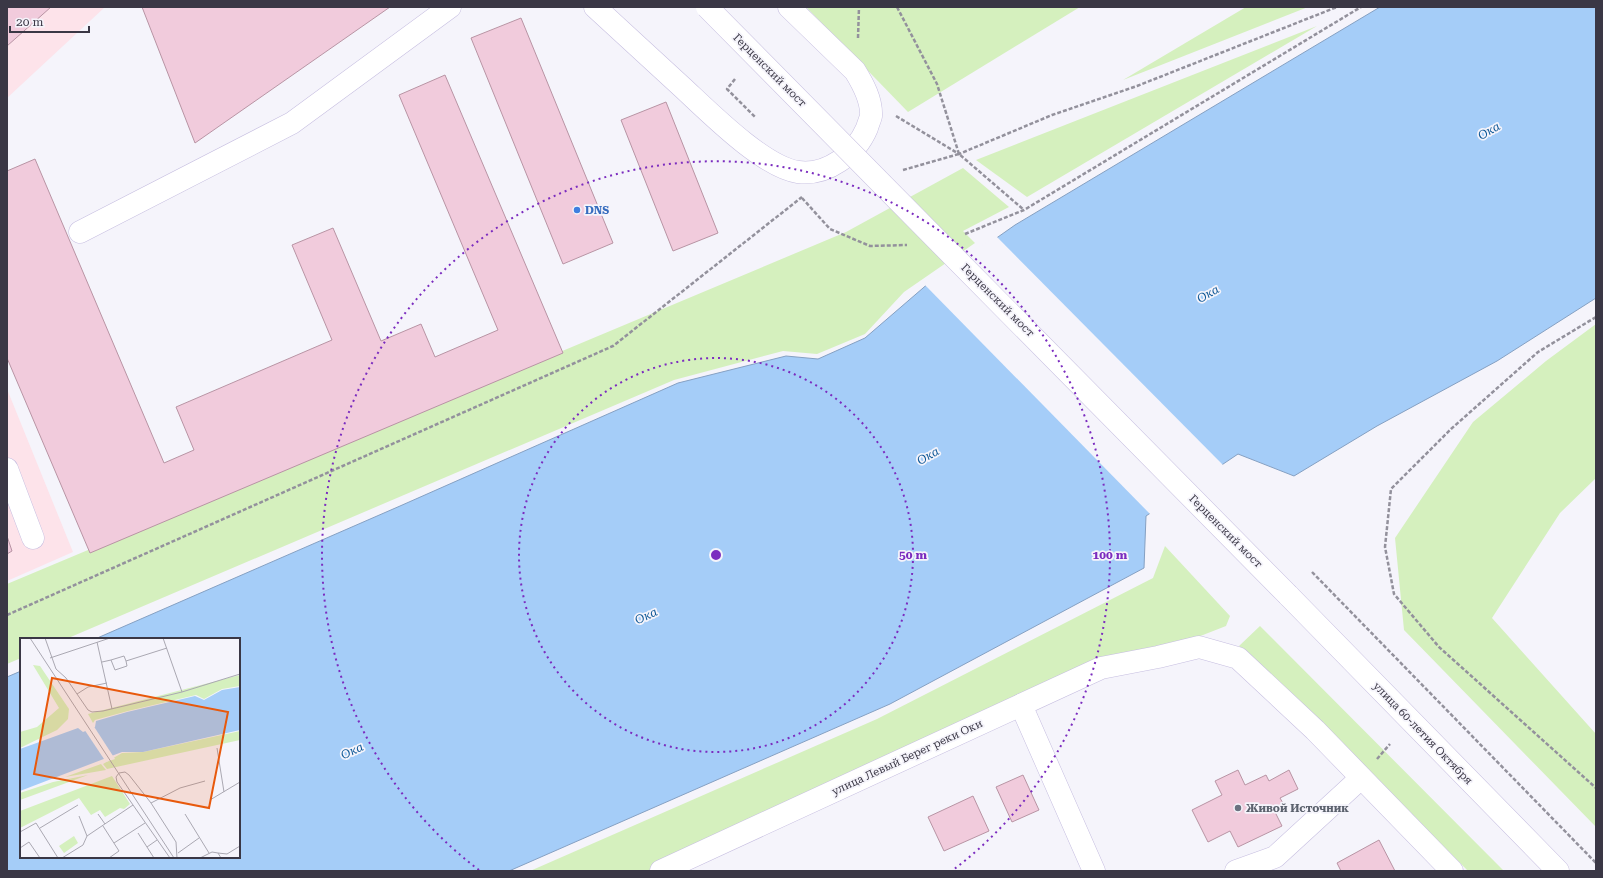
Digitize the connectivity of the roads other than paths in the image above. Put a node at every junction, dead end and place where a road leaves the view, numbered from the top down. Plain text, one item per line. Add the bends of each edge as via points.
1 (450, 7) edge
2 (595, 7) edge
3 (707, 7) edge
4 (789, 7) edge
5 (80, 232) dead end
6 (7, 469) edge
7 (32, 538) dead end
8 (1288, 594) joint
9 (1021, 705) junction
10 (1361, 778) junction
11 (661, 871) edge
12 (1094, 871) edge
13 (1236, 871) edge
14 (1452, 871) edge
15 (1558, 871) edge

1 - 5 street via 292,123
2 - 4 street via 759,154 778,165 798,172 815,171 834,165 850,154 863,136 871,117 869,100 855,71
3 - 8 street, Герценский мост, bridge
6 - 7 street
8 - 15 street, улица 60-летия Октября
9 - 10 street, улица Левый Берег реки Оки via 1101,668 1199,647 1238,658 1315,730
9 - 11 street, улица Левый Берег реки Оки
9 - 12 street
10 - 13 street via 1275,857
10 - 14 street, улица Левый Берег реки Оки

